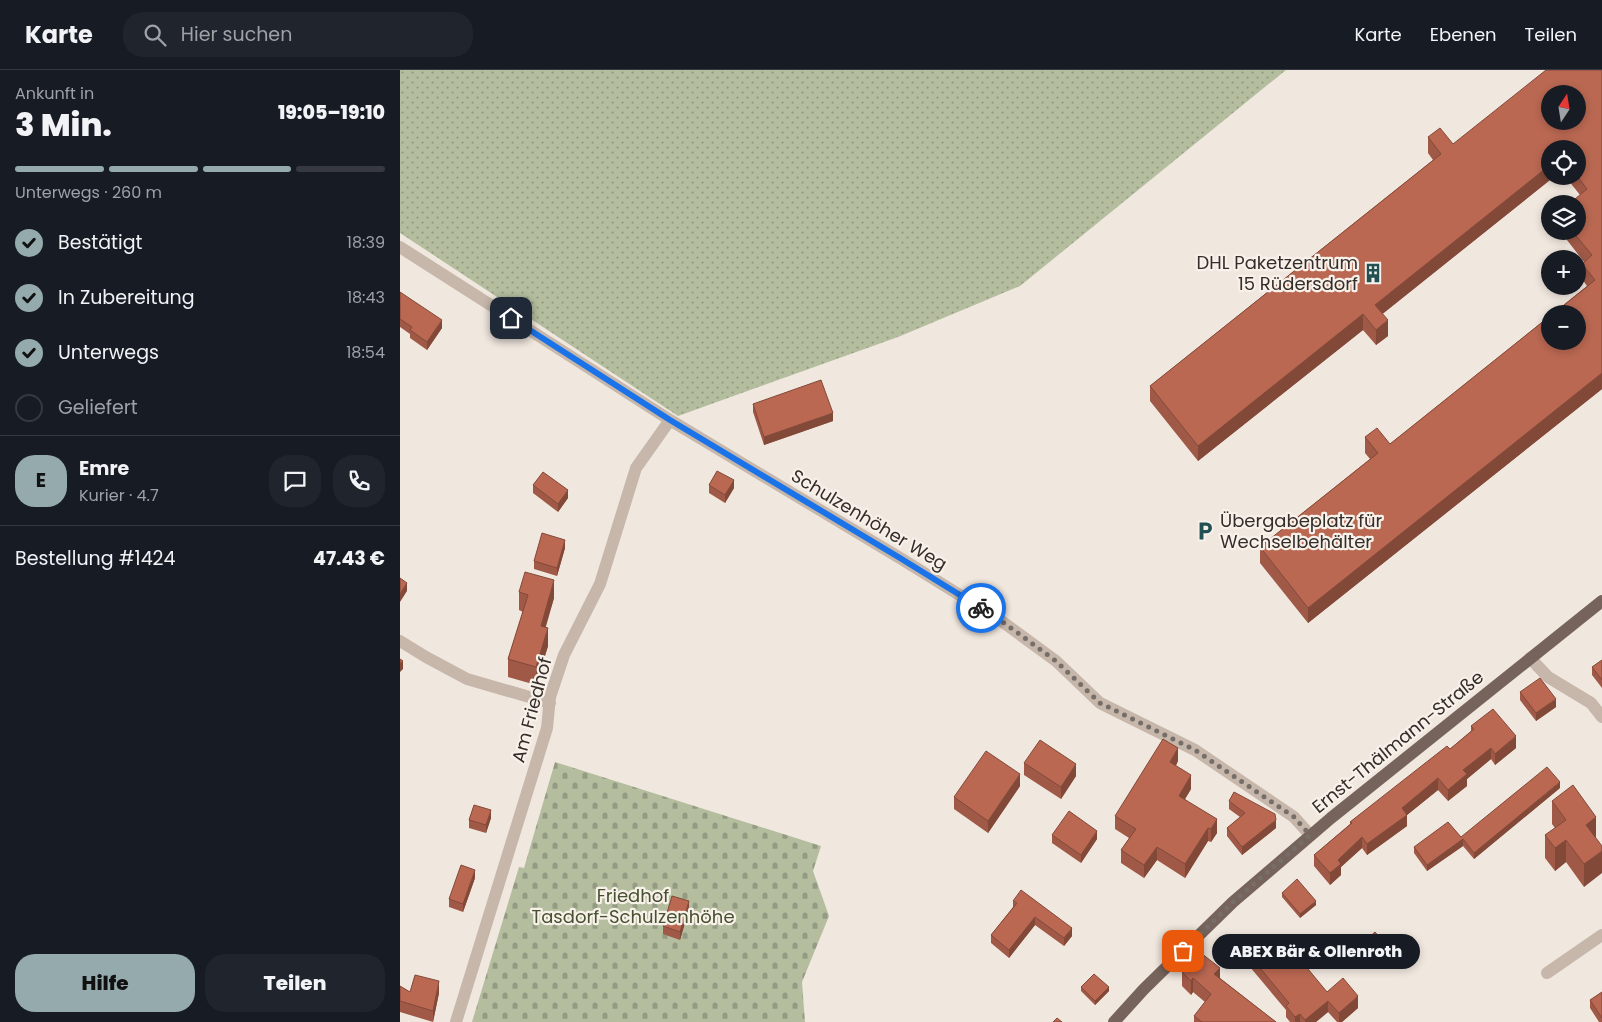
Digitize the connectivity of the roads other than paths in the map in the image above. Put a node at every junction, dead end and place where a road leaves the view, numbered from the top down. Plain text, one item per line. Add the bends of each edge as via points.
1 (400, 247) edge
2 (670, 420) junction
3 (1602, 601) edge
4 (400, 641) edge
5 (1530, 658) junction
6 (550, 703) junction
7 (1602, 717) edge
8 (1310, 835) junction
9 (1602, 936) edge
10 (1547, 973) dead end
11 (456, 1022) edge
12 (1114, 1022) edge

1 - 2 street, Schulzenhöher Weg
2 - 6 street, Am Friedhof via 636,468 600,584 564,655
2 - 8 street, Schulzenhöher Weg via 1000,620 1056,661 1100,703 1195,750 1294,817
3 - 5 main road, Ernst-Thälmann-Straße
4 - 6 street via 467,678
5 - 7 street via 1548,677 1591,703
5 - 8 main road, Ernst-Thälmann-Straße
6 - 11 street, Am Friedhof via 547,728
8 - 12 main road, Ernst-Thälmann-Straße via 1233,902
9 - 10 street

